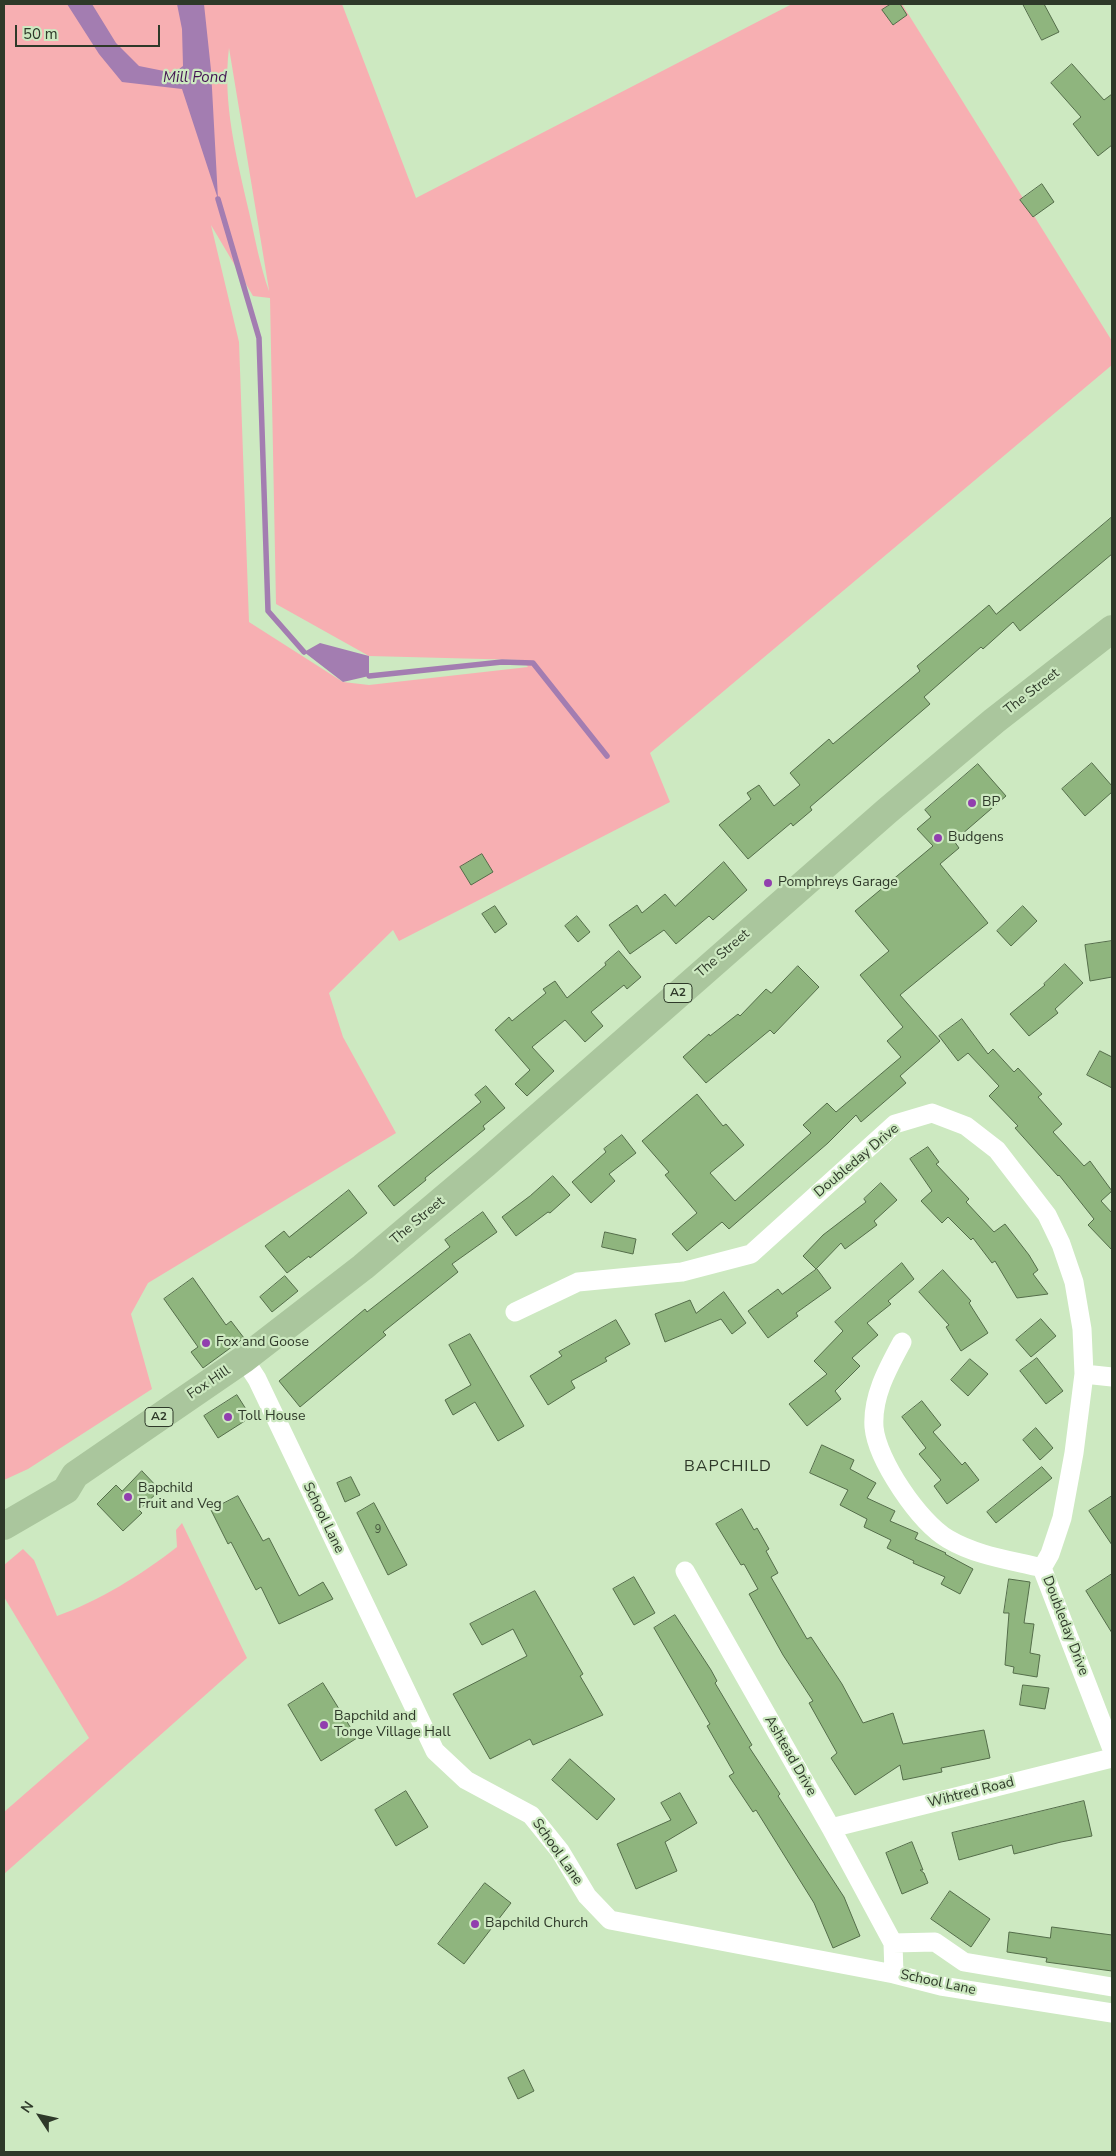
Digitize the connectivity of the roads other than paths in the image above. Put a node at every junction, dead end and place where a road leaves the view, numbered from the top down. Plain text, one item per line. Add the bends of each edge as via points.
1 (1112, 629) edge
2 (515, 1312) dead end
3 (902, 1342) dead end
4 (244, 1359) junction
5 (1084, 1374) junction
6 (1112, 1377) edge
7 (75, 1475) junction
8 (4, 1505) edge
9 (4, 1526) edge
10 (1042, 1568) junction
11 (685, 1571) dead end
12 (1112, 1749) edge
13 (1112, 1758) edge
14 (831, 1828) junction
15 (893, 1943) junction
16 (894, 1974) junction
17 (1112, 1987) edge
18 (1112, 2013) edge

1 - 4 main road, The Street / A2 via 994,721 887,811 363,1267
2 - 5 street, Doubleday Drive via 578,1282 682,1272 751,1254 895,1124 932,1113 966,1126 997,1150 1047,1216 1074,1282 1082,1329
3 - 10 street via 879,1390 874,1428 886,1464 914,1509 946,1538 977,1552
4 - 7 main road, Fox Hill / A2
4 - 16 street, School Lane via 257,1379 435,1751 466,1780 531,1815 560,1851 587,1896 610,1920
5 - 6 street
5 - 10 street, Doubleday Drive via 1062,1518
7 - 8 main road, Fox Hill / A2 via 58,1477
7 - 9 main road, Fox Hill / A2 via 66,1490
10 - 12 street, Doubleday Drive
11 - 14 street, Ashtead Drive
13 - 14 street, Wihtred Road
14 - 15 street, Ashtead Drive
15 - 16 street, Ashtead Drive
15 - 17 street via 935,1942 964,1962
16 - 18 street, School Lane via 941,1986

